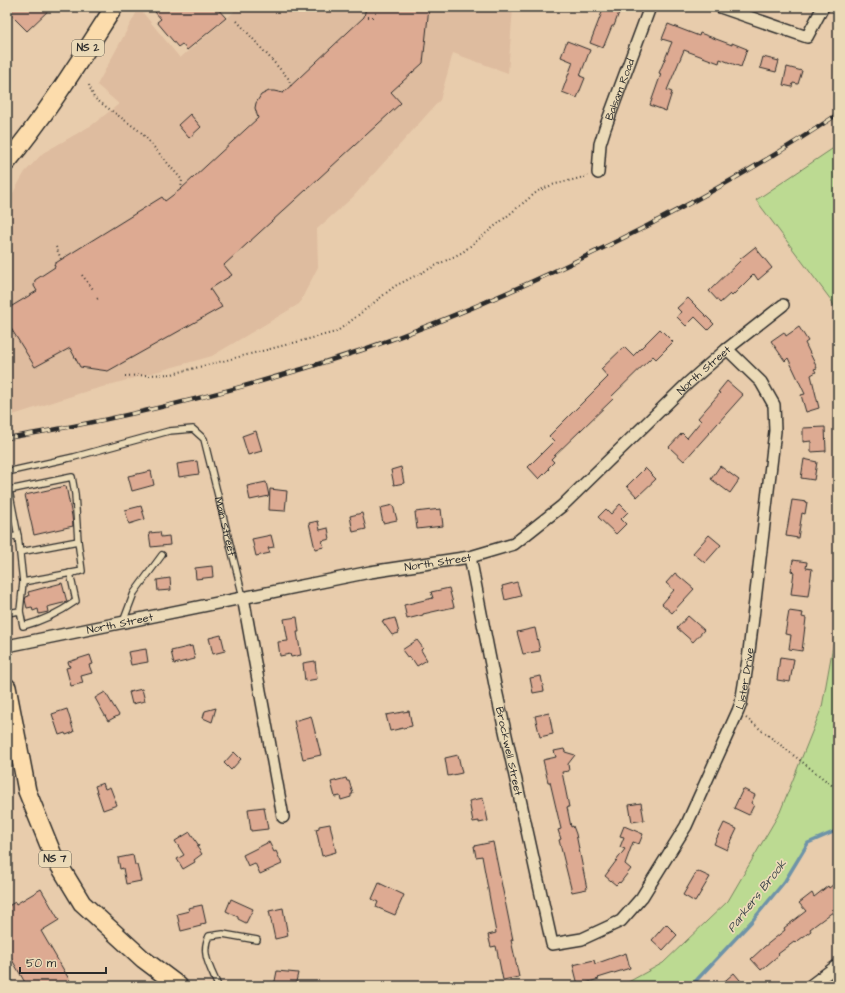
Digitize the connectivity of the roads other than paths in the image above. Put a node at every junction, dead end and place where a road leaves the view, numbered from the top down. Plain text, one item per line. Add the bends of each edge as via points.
1 (114, 7) edge
2 (650, 7) edge
3 (720, 7) edge
4 (823, 7) edge
5 (7, 162) edge
6 (598, 173) road end
7 (783, 305) dead end
8 (727, 349) junction
9 (7, 472) edge
10 (18, 536) junction
11 (7, 537) edge
12 (78, 541) junction
13 (20, 552) junction
14 (162, 555) dead end
15 (470, 557) junction
16 (70, 573) junction
17 (23, 582) junction
18 (243, 597) junction
19 (20, 611) junction
20 (7, 614) edge
21 (123, 622) junction
22 (7, 646) edge
23 (7, 686) edge
24 (283, 816) dead end
25 (257, 940) dead end
26 (552, 944) joint
27 (838, 965) edge
28 (179, 986) edge
29 (218, 986) edge
30 (810, 986) edge

1 - 5 main road, NS 2 via 62,88
2 - 6 street, Balsam Road via 605,128 600,144
3 - 4 street via 807,37
7 - 8 street, North Street
8 - 15 street, North Street via 688,383 562,506 514,544
8 - 26 street, Lister Drive via 761,382 774,405 774,431 741,703 686,826 642,897 621,921 582,939
9 - 18 lane, Main Street via 169,432 193,429 204,439
10 - 11 lane
10 - 12 lane via 9,490 72,477
10 - 13 lane
12 - 13 lane
12 - 16 lane via 82,571
13 - 17 lane
14 - 21 lane via 134,593
15 - 18 street, North Street via 370,572
15 - 26 street, Brockwell Street via 496,690
16 - 17 lane
16 - 19 lane via 76,602 40,622 23,626
17 - 19 lane
18 - 21 street, North Street
18 - 24 street, Main Street
19 - 20 lane
21 - 22 street, North Street
23 - 28 main road, NS 7 via 27,791 53,855 82,903 143,959
25 - 29 lane via 223,934 209,936 205,943 206,957
27 - 30 street

